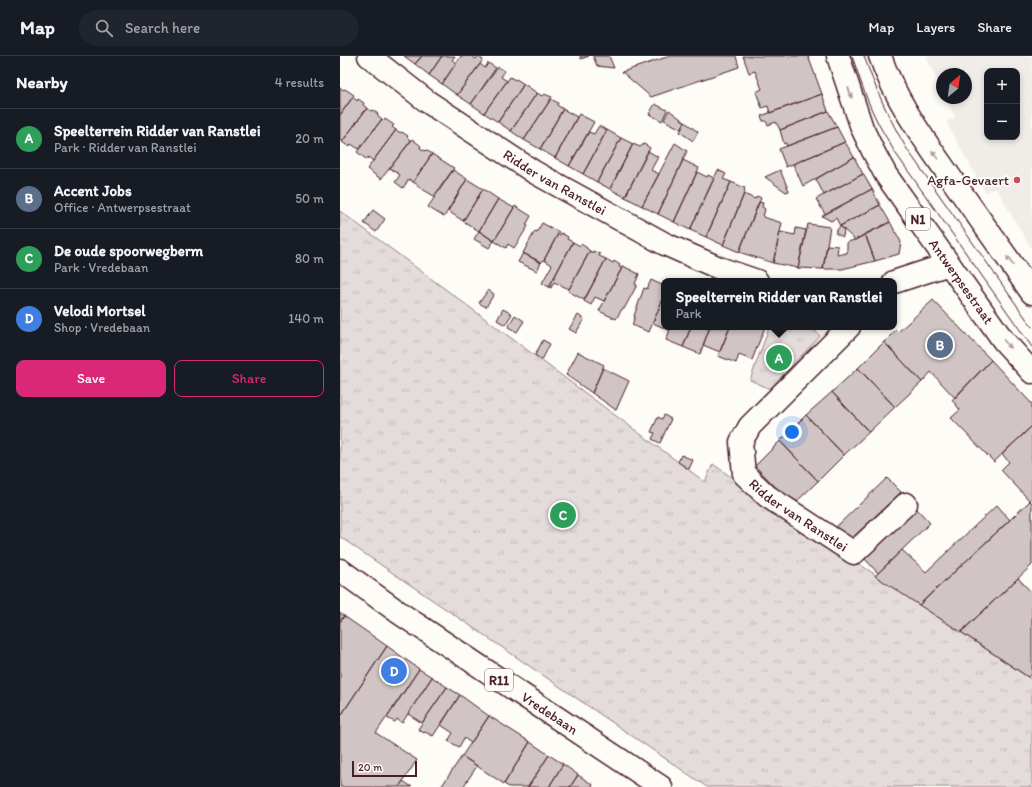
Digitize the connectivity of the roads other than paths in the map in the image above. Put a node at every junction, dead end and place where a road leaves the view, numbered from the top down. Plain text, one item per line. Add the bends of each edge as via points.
1 (369, 56) edge
2 (838, 56) edge
3 (880, 56) edge
4 (949, 264) junction
5 (748, 278) edge
6 (897, 281) edge
7 (1032, 293) edge
8 (846, 330) edge
9 (1032, 372) edge
10 (906, 504) dead end
11 (340, 570) edge
12 (661, 787) edge

1 - 5 main road, Ridder van Ranstlei via 428,102 534,172 665,244
2 -> 4 main road, Antwerpsestraat / N1 via 862,128 873,151 886,174
7 -> 3 main road via 916,128
4 - 6 main road
4 -> 9 main road, Antwerpsestraat / N1 via 1003,340
8 - 10 main road, Ridder van Ranstlei via 750,426 741,442 744,474 767,496 854,553
11 - 12 main road, Vredebaan / R11 via 401,614

